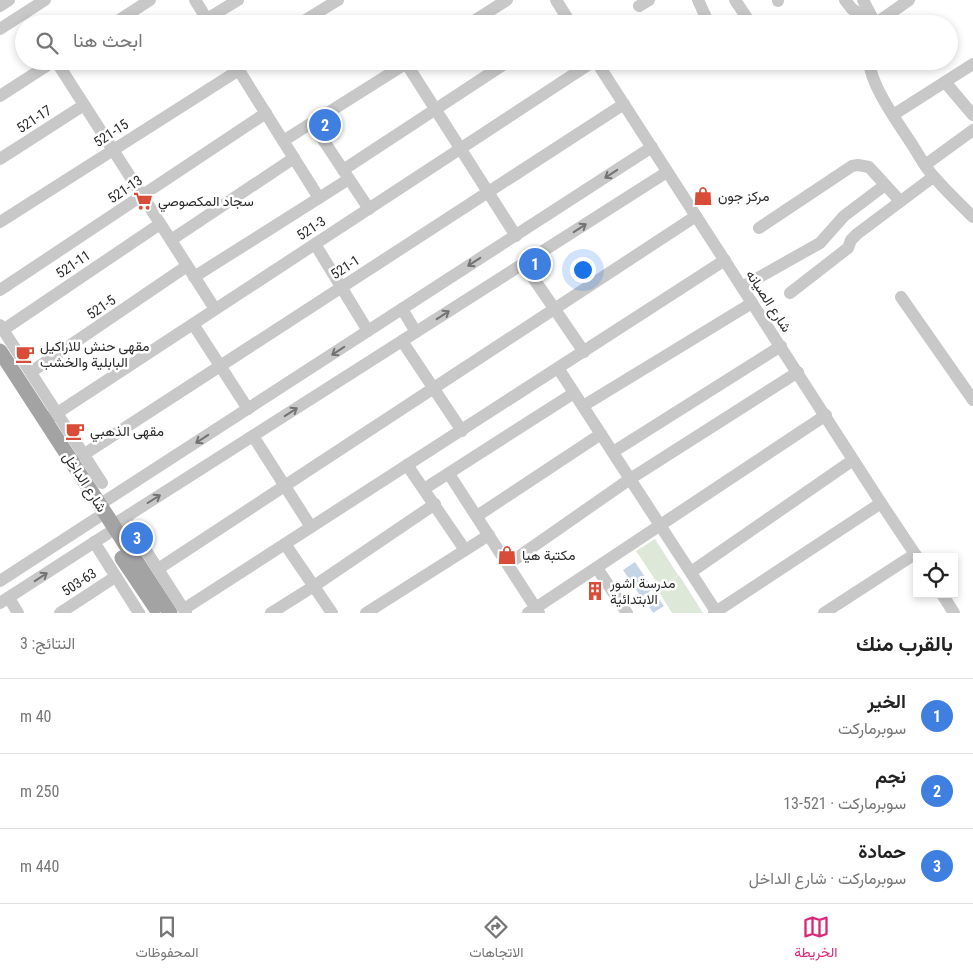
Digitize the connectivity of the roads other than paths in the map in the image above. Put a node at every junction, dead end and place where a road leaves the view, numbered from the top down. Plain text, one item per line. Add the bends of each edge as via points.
1 (9, 0) edge
2 (45, 0) edge
3 (150, 0) edge
4 (195, 0) edge
5 (238, 0) edge
6 (338, 0) edge
7 (507, 0) edge
8 (556, 0) edge
9 (698, 0) edge
10 (735, 0) edge
11 (845, 0) edge
12 (864, 0) edge
13 (909, 0) edge
14 (318, 5) edge
15 (0, 6) edge
16 (25, 13) joint
17 (22, 15) edge
18 (127, 15) edge
19 (205, 15) edge
20 (218, 15) edge
21 (308, 15) edge
22 (483, 15) edge
23 (564, 15) edge
24 (706, 15) edge
25 (745, 15) edge
26 (862, 15) edge
27 (871, 15) edge
28 (887, 15) edge
29 (15, 19) edge
30 (0, 29) edge
31 (973, 64) edge
32 (41, 70) edge
33 (61, 70) edge
34 (226, 70) edge
35 (239, 70) edge
36 (395, 70) edge
37 (413, 70) edge
38 (495, 70) edge
39 (581, 70) edge
40 (601, 70) edge
41 (870, 70) edge
42 (945, 82) junction
43 (0, 96) edge
44 (624, 104) junction
45 (84, 105) junction
46 (436, 109) junction
47 (266, 114) junction
48 (893, 115) junction
49 (973, 115) edge
50 (312, 123) junction
51 (973, 130) edge
52 (283, 141) junction
53 (652, 148) junction
54 (461, 149) junction
55 (113, 150) junction
56 (294, 158) junction
57 (0, 159) edge
58 (925, 165) junction
59 (667, 172) junction
60 (346, 174) junction
61 (934, 177) junction
62 (886, 185) junction
63 (488, 192) junction
64 (142, 196) junction
65 (318, 198) junction
66 (900, 201) junction
67 (368, 209) junction
68 (696, 216) junction
69 (973, 216) edge
70 (0, 222) edge
71 (160, 224) junction
72 (759, 228) dead end
73 (516, 236) junction
74 (171, 240) junction
75 (316, 244) junction
76 (725, 260) junction
77 (524, 263) junction
78 (191, 272) junction
79 (342, 287) junction
80 (742, 287) junction
81 (0, 290) edge
82 (790, 293) dead end
83 (901, 297) dead end
84 (752, 303) junction
85 (555, 308) junction
86 (402, 309) junction
87 (215, 310) junction
88 (193, 324) junction
89 (2, 327) edge
90 (368, 331) junction
91 (416, 332) junction
92 (402, 341) junction
93 (780, 346) junction
94 (0, 351) edge
95 (584, 352) junction
96 (220, 366) junction
97 (558, 368) junction
98 (0, 370) edge
99 (31, 372) junction
100 (798, 372) junction
101 (433, 389) junction
102 (574, 393) junction
103 (973, 400) edge
104 (584, 406) junction
105 (248, 409) junction
106 (826, 415) junction
107 (51, 417) junction
108 (462, 431) junction
109 (601, 434) junction
110 (253, 436) junction
111 (613, 452) junction
112 (83, 455) junction
113 (853, 460) junction
114 (407, 465) junction
115 (449, 474) junction
116 (630, 479) junction
117 (102, 483) dead end
118 (285, 486) junction
119 (424, 489) junction
120 (881, 503) junction
121 (435, 504) junction
122 (98, 512) junction
123 (477, 516) junction
124 (660, 525) junction
125 (115, 526) junction
126 (312, 527) junction
127 (489, 536) junction
128 (94, 542) junction
129 (285, 544) junction
130 (464, 550) junction
131 (915, 553) edge
132 (913, 557) edge
133 (508, 564) junction
134 (596, 568) junction
135 (158, 569) junction
136 (691, 572) junction
137 (115, 577) junction
138 (0, 581) edge
139 (314, 586) junction
140 (945, 598) edge
141 (4, 601) edge
142 (382, 609) edge
143 (535, 611) edge
144 (134, 612) edge
145 (180, 612) edge
146 (716, 612) edge
147 (18, 613) edge
148 (60, 613) edge
149 (159, 613) edge
150 (271, 613) edge
151 (332, 613) edge
152 (366, 613) edge
153 (627, 613) edge
154 (824, 613) edge
155 (954, 613) edge

1 - 15 street
2 - 16 street
3 - 18 street
4 - 19 street
5 - 20 street
6 - 14 street
7 - 22 street
8 - 23 street
9 - 24 street
10 - 25 street
11 - 26 street
12 - 27 street
13 - 28 street
14 - 21 street
16 - 17 street
29 - 30 street
31 - 42 street
32 - 43 street
33 - 45 street
34 - 55 street, 521-15
35 - 47 street
36 - 50 street
37 - 46 street
38 - 46 street, 521-5
39 - 54 street, 521-3
40 - 44 street, شارع الصيانه
41 - 48 street
42 - 48 street
42 - 49 street
44 - 53 street, شارع الصيانه
44 - 63 street, 521-1
45 - 55 street
45 - 57 street, 521-17
46 - 54 street
46 - 60 street, 521-5
47 - 52 street
47 - 64 street, 521-13
48 - 58 street
50 - 52 street
50 - 60 street
51 - 58 street
52 - 56 street
53 - 59 street, شارع الصيانه
53 -> 73 street
54 - 63 street
54 - 67 street, 521-3
55 - 64 street
55 - 70 street, 521-15
56 - 65 street
56 - 74 street
58 - 61 street
59 - 68 street, شارع الصيانه
77 -> 59 street
60 - 65 street, 521-5
60 - 67 street
61 - 66 street
61 - 69 street
62 - 66 street
62 - 72 street via 869,167 852,166
62 - 80 street via 844,216 820,243
63 - 73 street
63 - 79 street, 521-1
64 - 71 street
64 - 81 street, 521-13
65 - 78 street, 521-5
66 - 82 street via 857,234 848,248
67 - 75 street, 521-3
68 - 76 street, شارع الصيانه
68 - 85 street
71 - 74 street
71 - 89 street, 521-11
73 -> 86 street
74 - 78 street
75 - 79 street
75 - 87 street, 521-3
76 - 80 street, شارع الصيانه
76 - 95 street
77 - 85 street
91 -> 77 street
78 - 87 street
78 - 99 street, 521-5
79 - 90 street
79 - 96 street, 521-1
80 - 84 street, شارع الصيانه
83 - 103 street
84 - 93 street, شارع الصيانه
84 - 104 street
85 - 95 street
85 - 101 street
86 - 90 street
86 - 91 street
87 - 88 street, 521-3
88 - 96 street
88 - 107 street, 521-3
89 - 99 street
90 -> 105 street
91 - 92 street
92 - 101 street
110 -> 92 street
93 - 100 street, شارع الصيانه
93 - 111 street
94 - 107 main road, شارع الداخل
95 - 97 street
96 - 105 street
96 - 112 street, 521-1
97 - 102 street
97 - 108 street
98 - 122 main road, شارع الداخل
99 - 107 street
100 - 106 street, شارع الصيانه
100 - 116 street
101 - 108 street
101 - 118 street
102 - 104 street
102 - 115 street
104 - 109 street
105 -> 122 street
106 - 113 street, شارع الصيانه
106 - 124 street
107 - 112 street
107 - 122 main road, شارع الداخل
108 - 114 street
109 - 111 street
109 - 123 street
110 - 118 street
125 -> 110 street
111 - 116 street
112 - 117 street
113 - 120 street, شارع الصيانه
113 - 136 street
114 - 119 street
114 - 126 street
115 - 119 street
115 - 123 street
116 - 124 street
116 - 133 street
118 - 126 street
118 - 135 street
119 - 121 street
120 - 131 street, شارع الصيانه
120 - 146 street
121 - 130 street
121 - 139 street
122 - 125 main road, شارع الداخل
122 - 138 street
123 - 127 street
124 - 134 street
124 - 136 street
125 - 128 street
125 - 135 street
125 - 145 main road, شارع الداخل
125 - 149 main road, شارع الداخل
126 - 129 street
127 - 130 street
127 - 133 street
128 - 137 street
141 -> 128 street
129 - 139 street
129 - 145 street
130 - 142 street
132 - 154 street
133 - 143 street
134 - 143 street
134 - 153 street
135 - 145 street
136 - 146 street
137 - 144 street
137 - 148 street, 503-63
139 - 150 street
139 - 151 street
140 - 155 street
141 - 147 street
142 - 152 street

